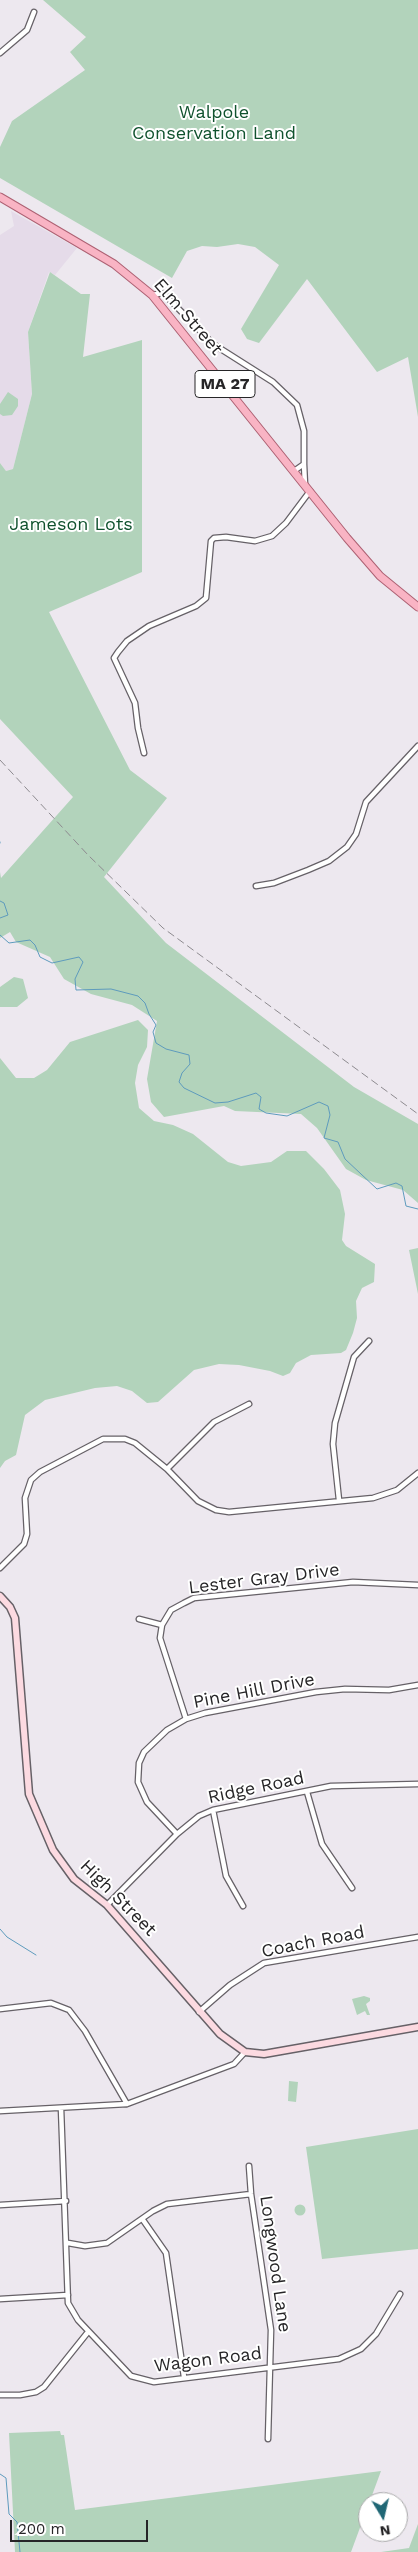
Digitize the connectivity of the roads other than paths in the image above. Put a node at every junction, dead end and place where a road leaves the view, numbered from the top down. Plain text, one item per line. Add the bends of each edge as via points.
1 (34, 12) dead end
2 (1, 51) edge
3 (0, 198) edge
4 (152, 295) junction
5 (304, 464) junction
6 (294, 470) junction
7 (308, 488) junction
8 (418, 607) edge
9 (418, 746) edge
10 (144, 752) dead end
11 (256, 886) dead end
12 (369, 1341) dead end
13 (249, 1404) dead end
14 (167, 1470) junction
15 (418, 1473) edge
16 (339, 1500) junction
17 (0, 1568) edge
18 (418, 1585) edge
19 (0, 1596) edge
20 (138, 1619) dead end
21 (162, 1625) junction
22 (418, 1685) edge
23 (186, 1719) junction
24 (418, 1784) edge
25 (307, 1792) junction
26 (213, 1810) junction
27 (177, 1834) junction
28 (352, 1888) dead end
29 (107, 1905) junction
30 (243, 1906) dead end
31 (418, 1937) edge
32 (0, 2009) edge
33 (199, 2012) junction
34 (418, 2027) edge
35 (246, 2052) junction
36 (126, 2104) junction
37 (61, 2108) junction
38 (0, 2112) edge
39 (249, 2166) dead end
40 (251, 2194) junction
41 (66, 2201) junction
42 (0, 2205) edge
43 (143, 2220) junction
44 (68, 2243) junction
45 (400, 2294) dead end
46 (68, 2295) junction
47 (0, 2299) edge
48 (88, 2332) junction
49 (272, 2367) junction
50 (184, 2377) junction
51 (0, 2395) edge
52 (268, 2439) dead end

1 - 2 street via 27,30
3 - 4 main road, Elm Street / MA 27 via 114,264
4 - 5 street via 163,292 213,344 289,395 302,418
4 - 6 main road, Elm Street / MA 27
5 - 6 street
5 - 7 street
6 - 7 main road, Elm Street / MA 27
7 - 8 main road, Elm Street / MA 27 via 380,576
7 - 10 street via 286,523 272,536 255,541 214,538 211,541 206,598 196,606 149,626 127,641 114,658 135,703
9 - 11 street via 366,802 356,834 347,847 330,861 274,883
12 - 16 street via 354,1357 335,1423
13 - 14 street via 214,1422
14 - 16 street via 198,1501 216,1510 242,1511
14 - 17 street via 135,1443 114,1438 93,1442 40,1472 27,1488 24,1544
15 - 16 street via 385,1495
18 - 21 street, Lester Gray Drive via 353,1582 194,1598 171,1610
19 - 29 street, High Street via 15,1618 29,1794 52,1850 74,1878
20 - 21 street
21 - 23 street via 160,1638
22 - 23 street, Pine Hill Drive via 378,1690 331,1690
23 - 27 street, Pine Hill Drive via 150,1744 137,1773 140,1792
24 - 25 street, Ridge Road via 330,1786
25 - 26 street, Ridge Road
25 - 28 street via 322,1844
26 - 27 street, Ridge Road via 198,1816
26 - 30 street via 226,1876
27 - 29 street, Ridge Road
29 - 33 street, High Street via 180,1986
31 - 33 street, Coach Road via 264,1963 230,1985
32 - 36 street via 51,2002 69,2010 85,2030
33 - 35 street, High Street via 220,2034
34 - 35 street via 264,2054
35 - 36 street via 234,2064
36 - 37 street
37 - 38 street
37 - 41 street, Wagon Road
39 - 40 street, Longwood Lane
40 - 43 street via 167,2204
40 - 49 street, Longwood Lane via 271,2330
41 - 42 street
41 - 44 street, Wagon Road
43 - 44 street via 107,2243 85,2246
43 - 50 street via 166,2253
44 - 46 street, Wagon Road
45 - 49 street, Wagon Road via 376,2334 361,2349 339,2359
46 - 47 street
46 - 48 street, Wagon Road via 73,2314
48 - 50 street, Wagon Road via 124,2371 138,2380 154,2382
48 - 51 street via 44,2387 20,2395
49 - 50 street, Wagon Road
49 - 52 street, Longwood Lane

